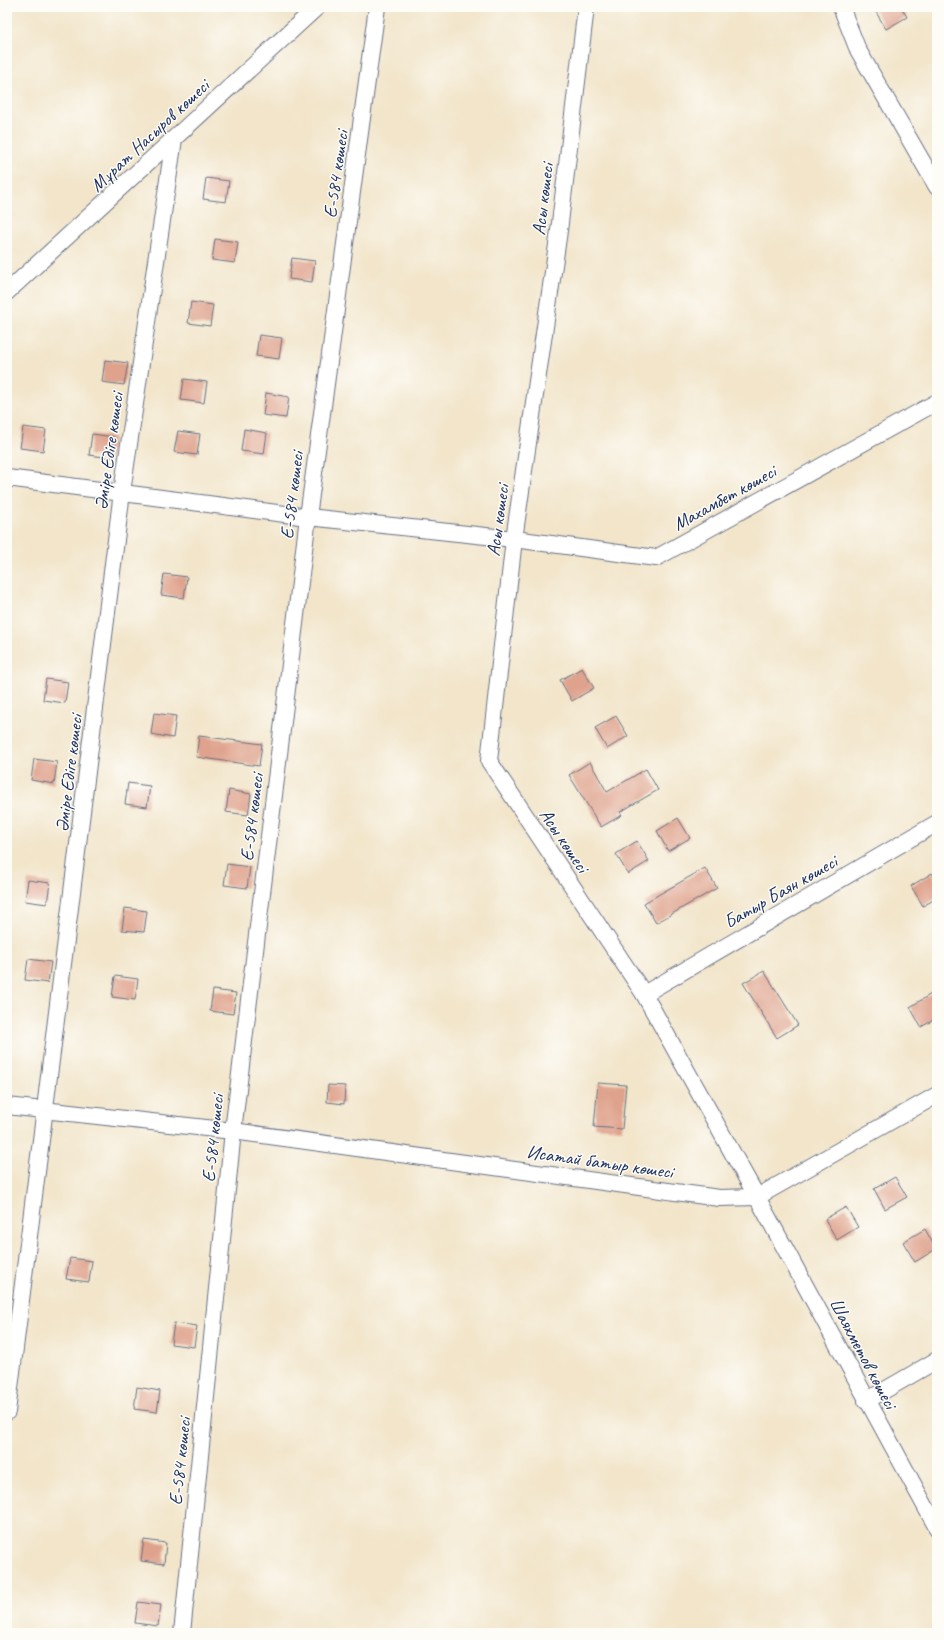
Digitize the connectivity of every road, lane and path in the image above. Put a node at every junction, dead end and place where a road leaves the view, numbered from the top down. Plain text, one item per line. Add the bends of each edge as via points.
1 (317, 7) edge
2 (377, 7) edge
3 (586, 7) edge
4 (841, 7) edge
5 (174, 139) junction
6 (937, 187) edge
7 (7, 292) edge
8 (937, 402) edge
9 (7, 478) edge
10 (122, 492) junction
11 (308, 517) junction
12 (514, 539) junction
13 (937, 822) edge
14 (644, 994) junction
15 (937, 1095) edge
16 (7, 1106) edge
17 (45, 1112) junction
18 (233, 1131) junction
19 (757, 1197) junction
20 (937, 1360) edge
21 (866, 1401) junction
22 (7, 1412) edge
23 (937, 1528) edge
24 (182, 1633) edge

1 - 5 street, Мұрат Насыров көшесі
2 - 11 street, Е-584 көшесі
3 - 12 street, Асы көшесі via 559,231
4 - 6 street via 858,50
5 - 7 street, Мұрат Насыров көшесі
5 - 10 street, Әміре Едіге көшесі
8 - 12 street, Махамбет көшесі via 656,558
9 - 10 street, Махамбет көшесі
10 - 11 street, Махамбет көшесі
10 - 17 street, Әміре Едіге көшесі
11 - 12 street, Махамбет көшесі
11 - 18 street, Е-584 көшесі
12 - 14 street, Асы көшесі via 489,761
13 - 14 street, Батыр Баян көшесі
14 - 19 street, Асы көшесі
15 - 19 street, Исатай батыр көшесі
16 - 17 street, Исатай батыр көшесі
17 - 18 street, Исатай батыр көшесі
17 - 22 street, Әміре Едіге көшесі
18 - 19 street, Исатай батыр көшесі via 719,1198
18 - 24 street, Е-584 көшесі
19 - 21 street, Шаяхметов көшесі
20 - 21 street
21 - 23 street, Шаяхметов көшесі

